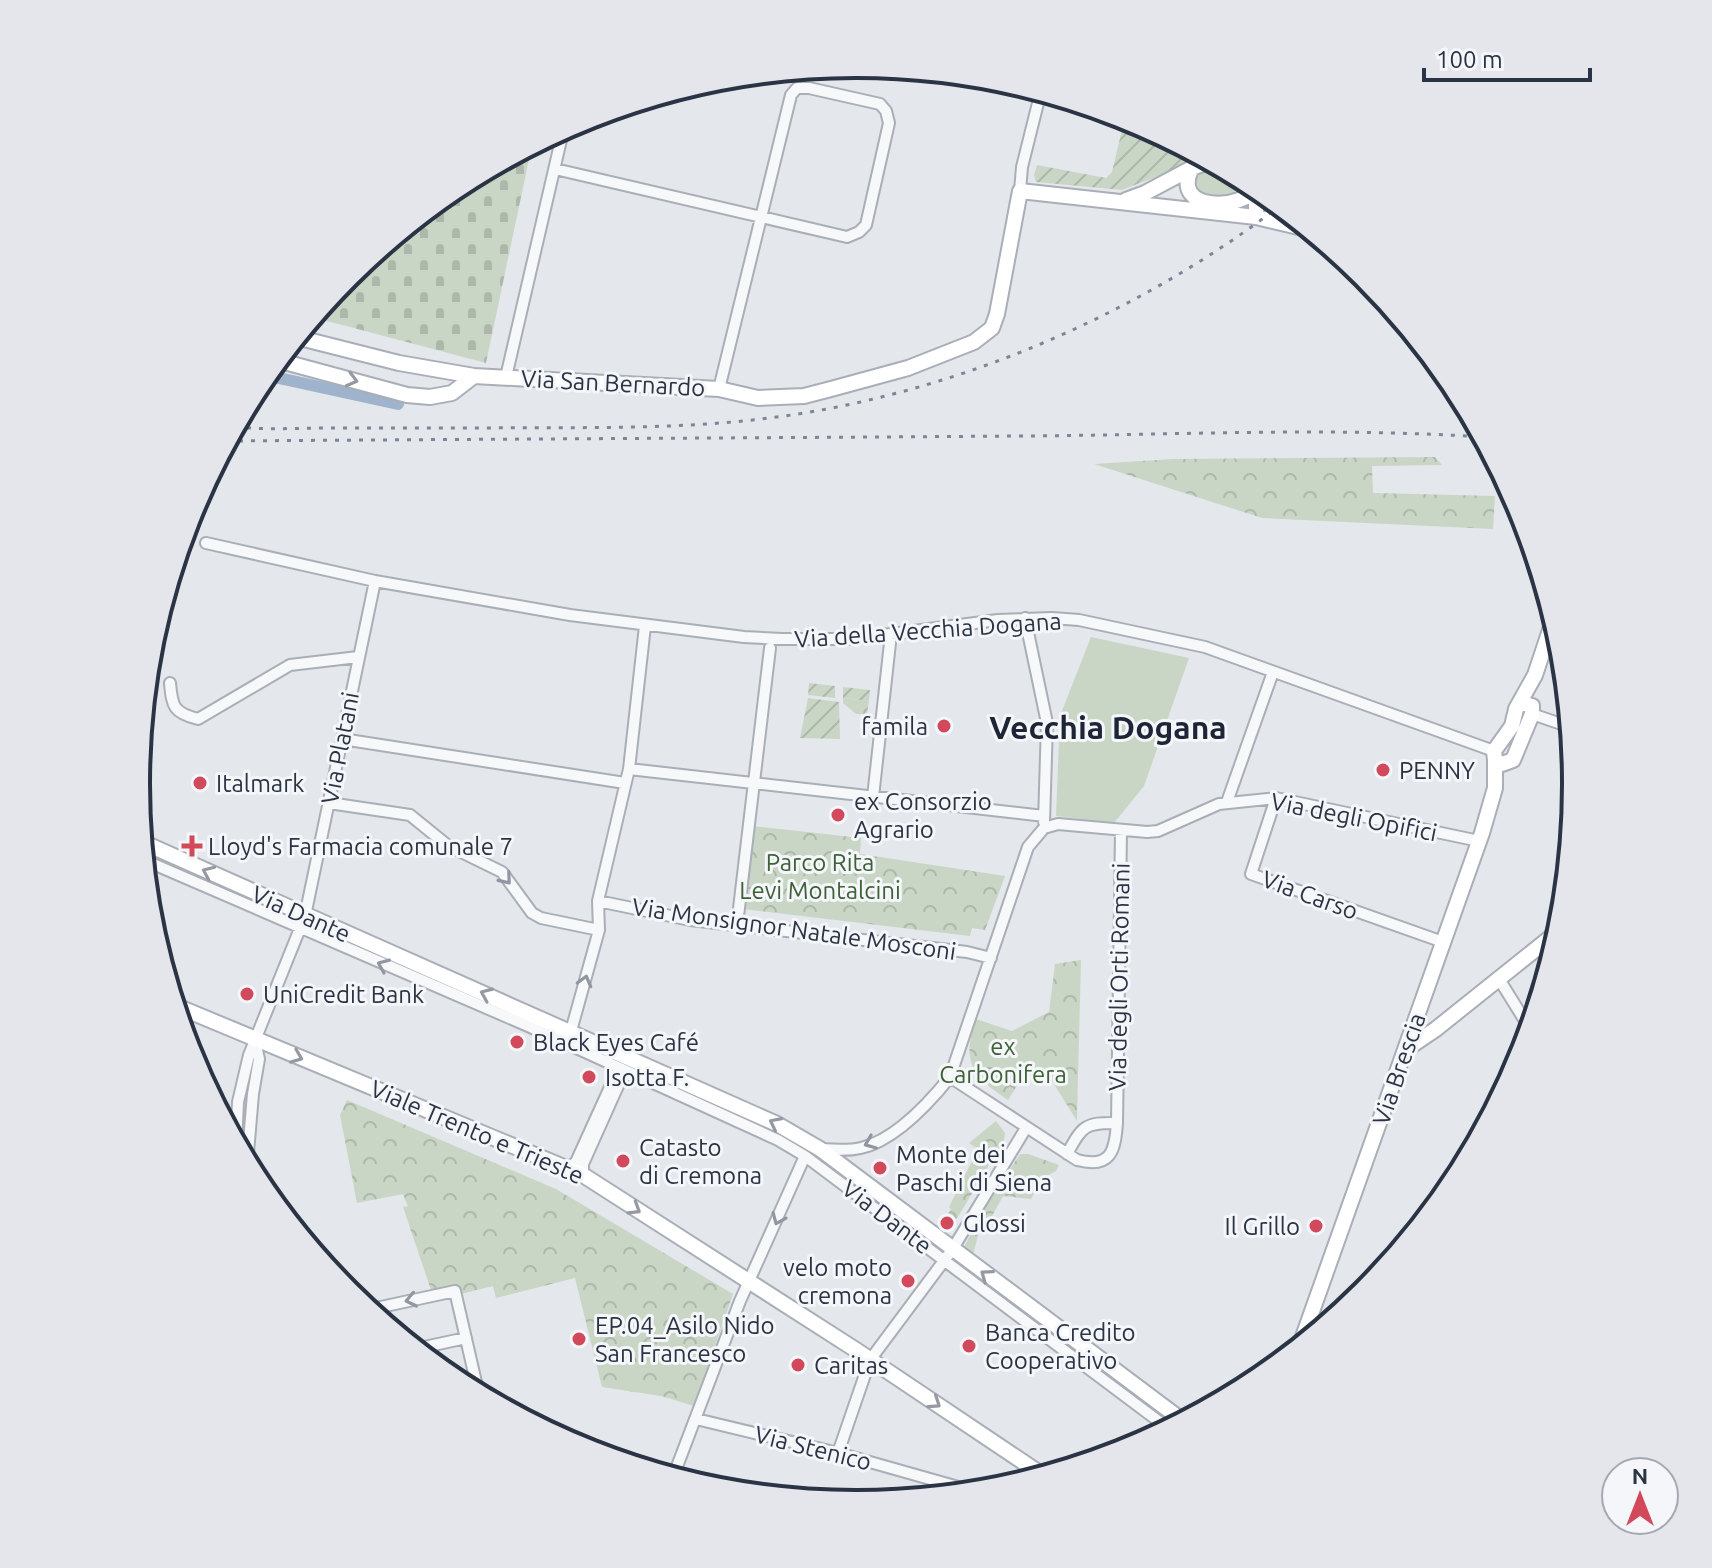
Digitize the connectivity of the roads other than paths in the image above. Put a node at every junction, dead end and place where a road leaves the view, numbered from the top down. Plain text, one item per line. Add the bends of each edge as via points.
1 (1038, 102) edge
2 (560, 144) edge
3 (1197, 166) edge
4 (1192, 168) junction
5 (555, 169) junction
6 (1020, 191) junction
7 (1247, 197) edge
8 (1121, 201) junction
9 (1204, 203) junction
10 (1256, 203) edge
11 (761, 217) junction
12 (1256, 217) junction
13 (1286, 224) edge
14 (308, 340) edge
15 (289, 363) edge
16 (474, 376) junction
17 (506, 377) junction
18 (719, 389) junction
19 (206, 543) dead end
20 (375, 581) junction
21 (1025, 618) junction
22 (645, 626) junction
23 (891, 634) junction
24 (1547, 640) edge
25 (770, 648) dead end
26 (358, 657) junction
27 (1273, 672) junction
28 (170, 683) dead end
29 (1528, 708) junction
30 (1559, 722) edge
31 (342, 739) junction
32 (1499, 758) junction
33 (629, 769) junction
34 (625, 783) junction
35 (754, 784) junction
36 (873, 797) junction
37 (1276, 798) junction
38 (1227, 802) junction
39 (329, 803) junction
40 (1044, 822) junction
41 (1121, 831) junction
42 (1479, 841) junction
43 (154, 848) edge
44 (155, 864) edge
45 (598, 901) junction
46 (302, 922) junction
47 (737, 925) junction
48 (599, 930) junction
49 (1443, 942) junction
50 (1543, 943) edge
51 (991, 958) junction
52 (1499, 979) junction
53 (461, 983) junction
54 (439, 989) junction
55 (514, 1006) junction
56 (187, 1010) edge
57 (1419, 1011) junction
58 (1523, 1017) edge
59 (528, 1026) junction
60 (1436, 1029) junction
61 (571, 1031) junction
62 (254, 1039) junction
63 (1407, 1048) junction
64 (613, 1066) junction
65 (632, 1074) junction
66 (950, 1077) junction
67 (687, 1083) junction
68 (660, 1087) junction
69 (237, 1122) edge
70 (1117, 1123) junction
71 (1026, 1128) junction
72 (249, 1143) edge
73 (820, 1149) junction
74 (1067, 1154) junction
75 (805, 1156) junction
76 (568, 1168) junction
77 (583, 1175) junction
78 (948, 1255) junction
79 (750, 1281) junction
80 (1004, 1305) junction
81 (1030, 1306) junction
82 (382, 1307) edge
83 (1310, 1324) edge
84 (466, 1338) junction
85 (429, 1346) edge
86 (870, 1360) junction
87 (471, 1375) edge
88 (1174, 1414) edge
89 (696, 1419) junction
90 (1159, 1421) edge
91 (838, 1453) junction
92 (677, 1467) edge
93 (1032, 1468) edge
94 (948, 1484) edge

1 - 6 street
2 - 5 street
3 - 4 main road
4 - 8 main road
4 - 9 main road via 1188,188
5 - 11 street, Via San Bernardo
5 - 17 street
6 - 8 main road
6 - 18 main road, Via San Bernardo via 997,314 992,328 974,342 908,368 804,396 758,398
7 - 9 main road
8 - 9 main road
8 - 12 main road
10 - 12 main road
11 - 11 street, Via San Bernardo via 797,88 880,104 889,123 866,225 859,232 847,237
11 - 18 street, Via San Bernardo
12 - 13 main road
14 - 16 main road, Via San Bernardo
15 -> 16 main road via 430,397 452,393
16 - 17 main road, Via San Bernardo
17 - 18 main road, Via San Bernardo
19 - 20 street, Via della Vecchia Dogana
20 - 22 street, Via della Vecchia Dogana
20 - 26 street, Via Platani
21 - 23 street, Via della Vecchia Dogana
21 - 27 street, Via della Vecchia Dogana via 1079,620 1194,644
21 - 40 street via 1047,723
22 - 23 street, Via della Vecchia Dogana via 782,639
22 - 33 street, Via Monsignor Natale Mosconi
23 - 36 street
24 - 29 main road, Via Brescia
25 - 35 street
26 - 28 street via 290,665 198,719 182,715 172,703
26 - 31 street, Via Platani
27 - 32 street, Via della Vecchia Dogana
27 - 38 street
29 - 30 street
29 - 32 main road, Via Brescia via 1516,709
31 - 34 street
31 - 39 street, Via Platani
32 - 42 main road, Via Brescia
33 - 34 street, Via Monsignor Natale Mosconi
33 - 35 street, Via degli Opifici
34 - 45 street, Via Monsignor Natale Mosconi
35 - 36 street, Via degli Opifici
35 - 47 street
36 - 40 street, Via degli Opifici
37 - 38 street, Via degli Opifici
37 - 42 street, Via degli Opifici
37 - 49 street, Via Carso via 1251,874
38 - 41 street, Via degli Opifici via 1158,831
39 - 46 street, Via Platani
39 -> 48 street via 410,815 447,845 502,872 532,913
40 - 41 street, Via degli Opifici
40 - 51 street via 1028,847
41 - 70 street, Via degli Orti Romani
42 - 49 main road, Via Brescia
46 -> 43 main road, Via Dante
44 - 46 street, Via Dante
45 - 47 street, Via Monsignor Natale Mosconi
45 - 48 street, Via Monsignor Natale Mosconi
46 - 53 main road, Via Dante
54 -> 46 street, Via Dante
46 - 62 street, Via Platani
47 - 51 street, Via Monsignor Natale Mosconi
61 -> 48 street, Via Monsignor Natale Mosconi
49 - 57 main road, Via Brescia
50 - 52 main road
51 - 66 street
52 - 58 street
52 - 60 main road
53 - 54 street
55 -> 53 main road, Via Dante
54 - 59 street, Via Dante
55 - 59 street, Via Dante
55 - 61 main road, Via Dante
56 - 62 main road, Viale Trento e Trieste
57 - 60 main road via 1421,1021
57 - 63 main road, Via Brescia
59 - 64 street, Via Dante
60 - 63 main road
61 - 67 main road, Via Dante
62 - 69 street, Via Platani
62 - 72 street via 259,1059
62 -> 76 main road, Viale Trento e Trieste
63 - 83 main road, Via Brescia
64 - 65 street, Via Dante
64 - 76 street via 616,1074 576,1162
65 - 68 street, Via Dante
65 - 77 street via 622,1077 583,1164
66 - 71 street, Via degli Orti Romani
66 -> 73 street via 927,1107 881,1140 845,1151
67 - 68 street
73 -> 67 main road, Via Dante
68 - 75 street, Via Dante
70 - 74 street, Via degli Orti Romani via 1084,1127
70 - 74 street, Via degli Orti Romani via 1108,1158 1086,1163
71 - 74 street, Via degli Orti Romani
71 - 78 street
73 - 78 main road, Via Dante
75 - 78 street, Via Dante
75 -> 79 street
76 - 77 main road, Viale Trento e Trieste
77 -> 79 main road, Viale Trento e Trieste
78 - 80 street, Via Dante
81 -> 78 main road, Via Dante
78 - 86 street
79 - 86 main road, Viale Trento e Trieste
79 - 89 street
80 - 81 street
80 - 90 street, Via Dante
81 - 88 main road, Via Dante
84 -> 82 street via 455,1291
84 - 85 street
84 - 87 street
86 - 91 street
86 -> 93 main road, Viale Trento e Trieste
89 - 91 street, Via Stenico
89 - 92 street
91 - 94 street, Via Stenico

